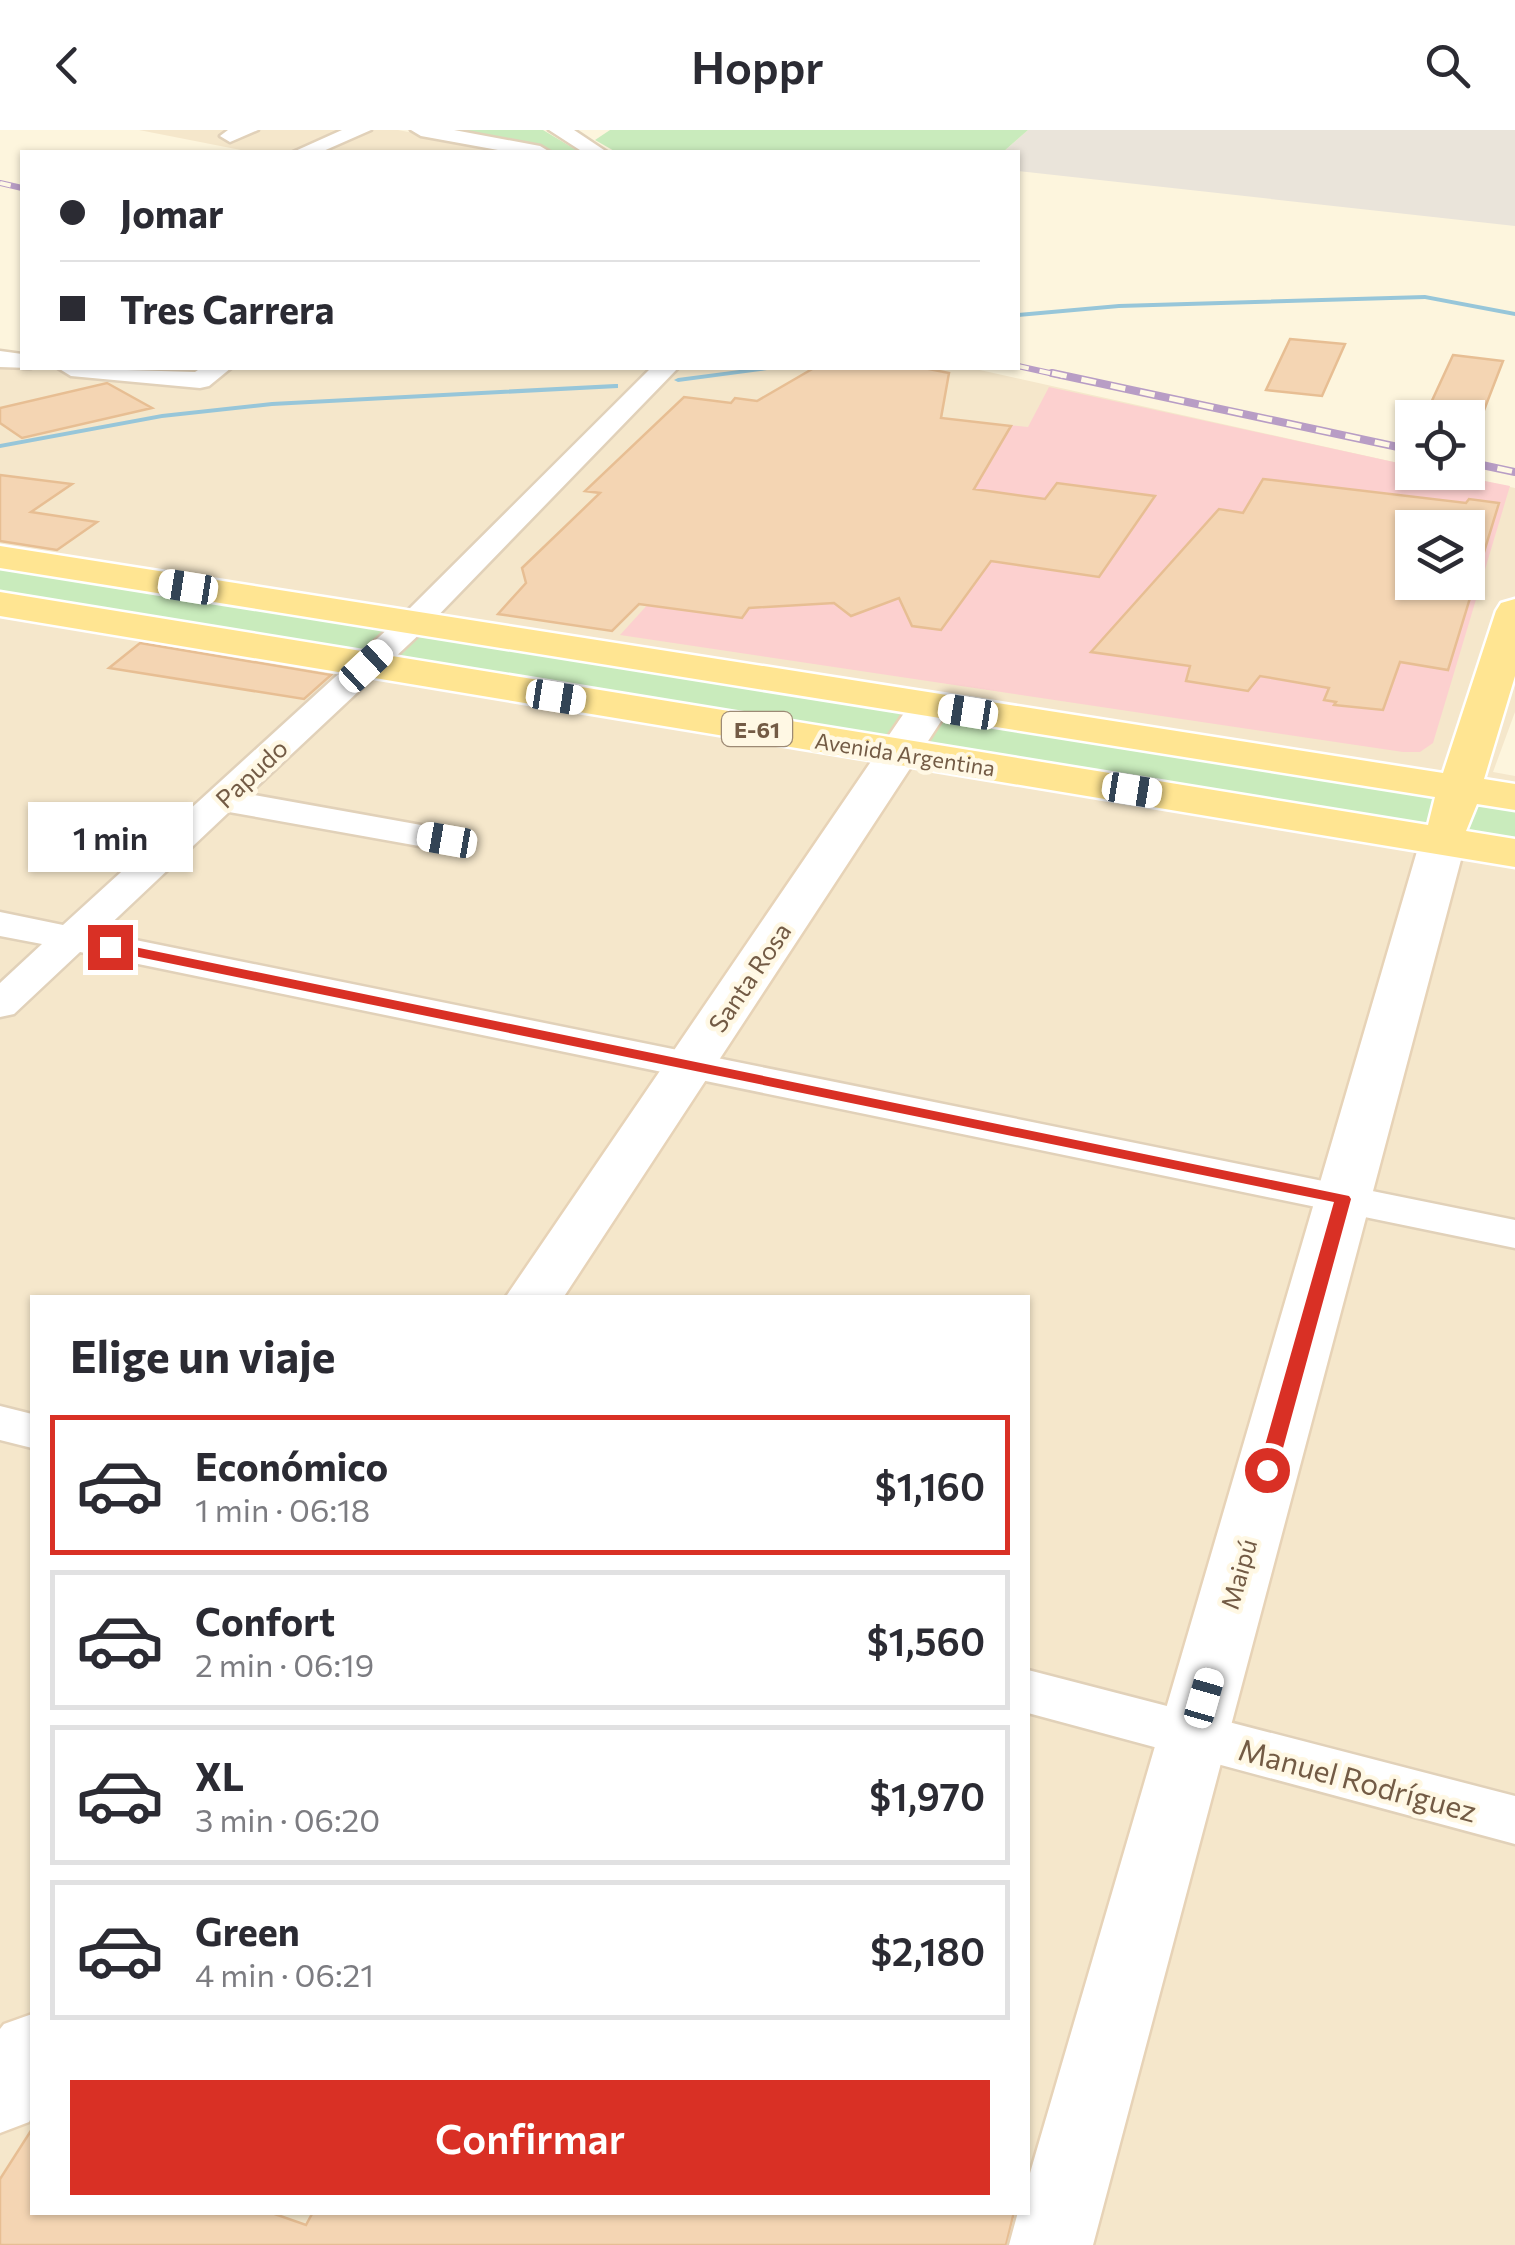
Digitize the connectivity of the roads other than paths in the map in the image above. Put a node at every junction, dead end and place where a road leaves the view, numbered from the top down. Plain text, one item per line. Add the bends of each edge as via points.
1 (361, 130) edge
2 (421, 130) edge
3 (558, 130) edge
4 (454, 136) junction
5 (309, 150) edge
6 (418, 150) edge
7 (522, 150) edge
8 (593, 150) edge
9 (120, 370) edge
10 (215, 370) edge
11 (663, 370) edge
12 (0, 557) edge
13 (0, 604) edge
14 (1515, 612) edge
15 (413, 622) junction
16 (366, 666) junction
17 (930, 706) junction
18 (899, 752) junction
19 (1515, 797) edge
20 (221, 800) junction
21 (1451, 815) junction
22 (447, 840) dead end
23 (1515, 853) edge
24 (0, 924) edge
25 (72, 939) junction
26 (0, 1005) edge
27 (689, 1066) junction
28 (1343, 1199) junction
29 (1515, 1234) edge
30 (536, 1295) edge
31 (0, 1423) edge
32 (30, 1430) edge
33 (1030, 1693) edge
34 (1193, 1736) junction
35 (1515, 1820) edge
36 (30, 2051) edge
37 (0, 2097) edge
38 (1051, 2245) edge

1 - 5 street
2 - 4 street
3 - 8 street
4 - 6 street
4 - 7 street
9 - 10 street via 200,380
11 - 15 street, Papudo
12 - 15 main road, Avenida Argentina / E-61
13 - 16 main road, Avenida Argentina / E-61
14 - 21 main road
15 - 16 street, Papudo
15 - 17 main road, Avenida Argentina / E-61
16 - 18 main road, Avenida Argentina / E-61
16 - 20 street, Papudo
17 - 18 main road, Santa Rosa
17 - 21 main road, Avenida Argentina / E-61
18 - 21 main road, Avenida Argentina / E-61
18 - 27 main road, Santa Rosa
19 - 21 main road, Avenida Argentina / E-61
20 - 22 street
20 - 25 street, Papudo
21 - 23 main road, Avenida Argentina / E-61
21 - 28 main road, Maipú
24 - 25 street
25 - 26 street, Papudo
25 - 27 street
27 - 28 street
27 - 30 main road, Santa Rosa
28 - 29 street
28 - 34 main road, Maipú
31 - 32 street
33 - 34 street, Manuel Rodríguez
34 - 35 street, Manuel Rodríguez
34 - 38 main road, Maipú
36 - 37 main road

